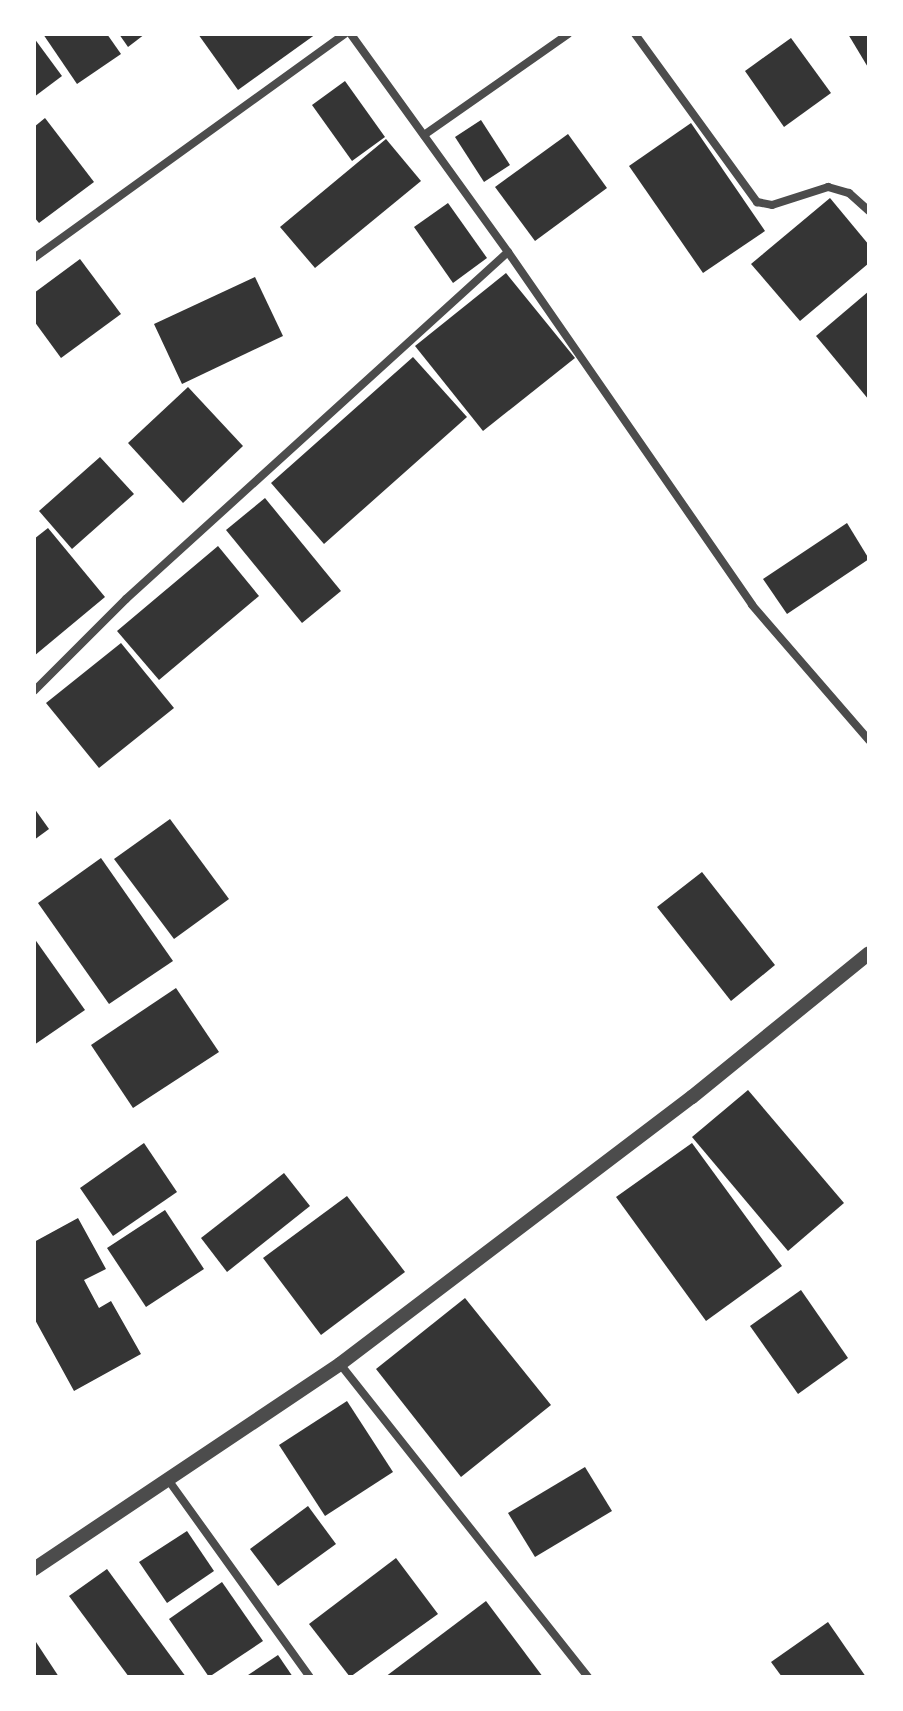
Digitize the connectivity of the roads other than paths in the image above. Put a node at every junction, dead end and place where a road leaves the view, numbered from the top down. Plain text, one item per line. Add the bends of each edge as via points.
1 (345, 34) edge
2 (351, 34) edge
3 (568, 34) edge
4 (635, 34) edge
5 (424, 135) junction
6 (869, 211) edge
7 (508, 252) junction
8 (34, 258) edge
9 (34, 691) edge
10 (869, 740) edge
11 (869, 953) edge
12 (340, 1364) junction
13 (169, 1481) junction
14 (34, 1569) edge
15 (310, 1677) edge
16 (588, 1677) edge

1 - 8 street
2 - 5 street
3 - 5 street
4 - 6 street via 757,202 772,205 828,187 849,193
5 - 7 street
7 - 9 street via 126,599
7 - 10 street via 752,605
11 - 12 street via 692,1097
12 - 13 street
12 - 16 street
13 - 14 street
13 - 15 street

